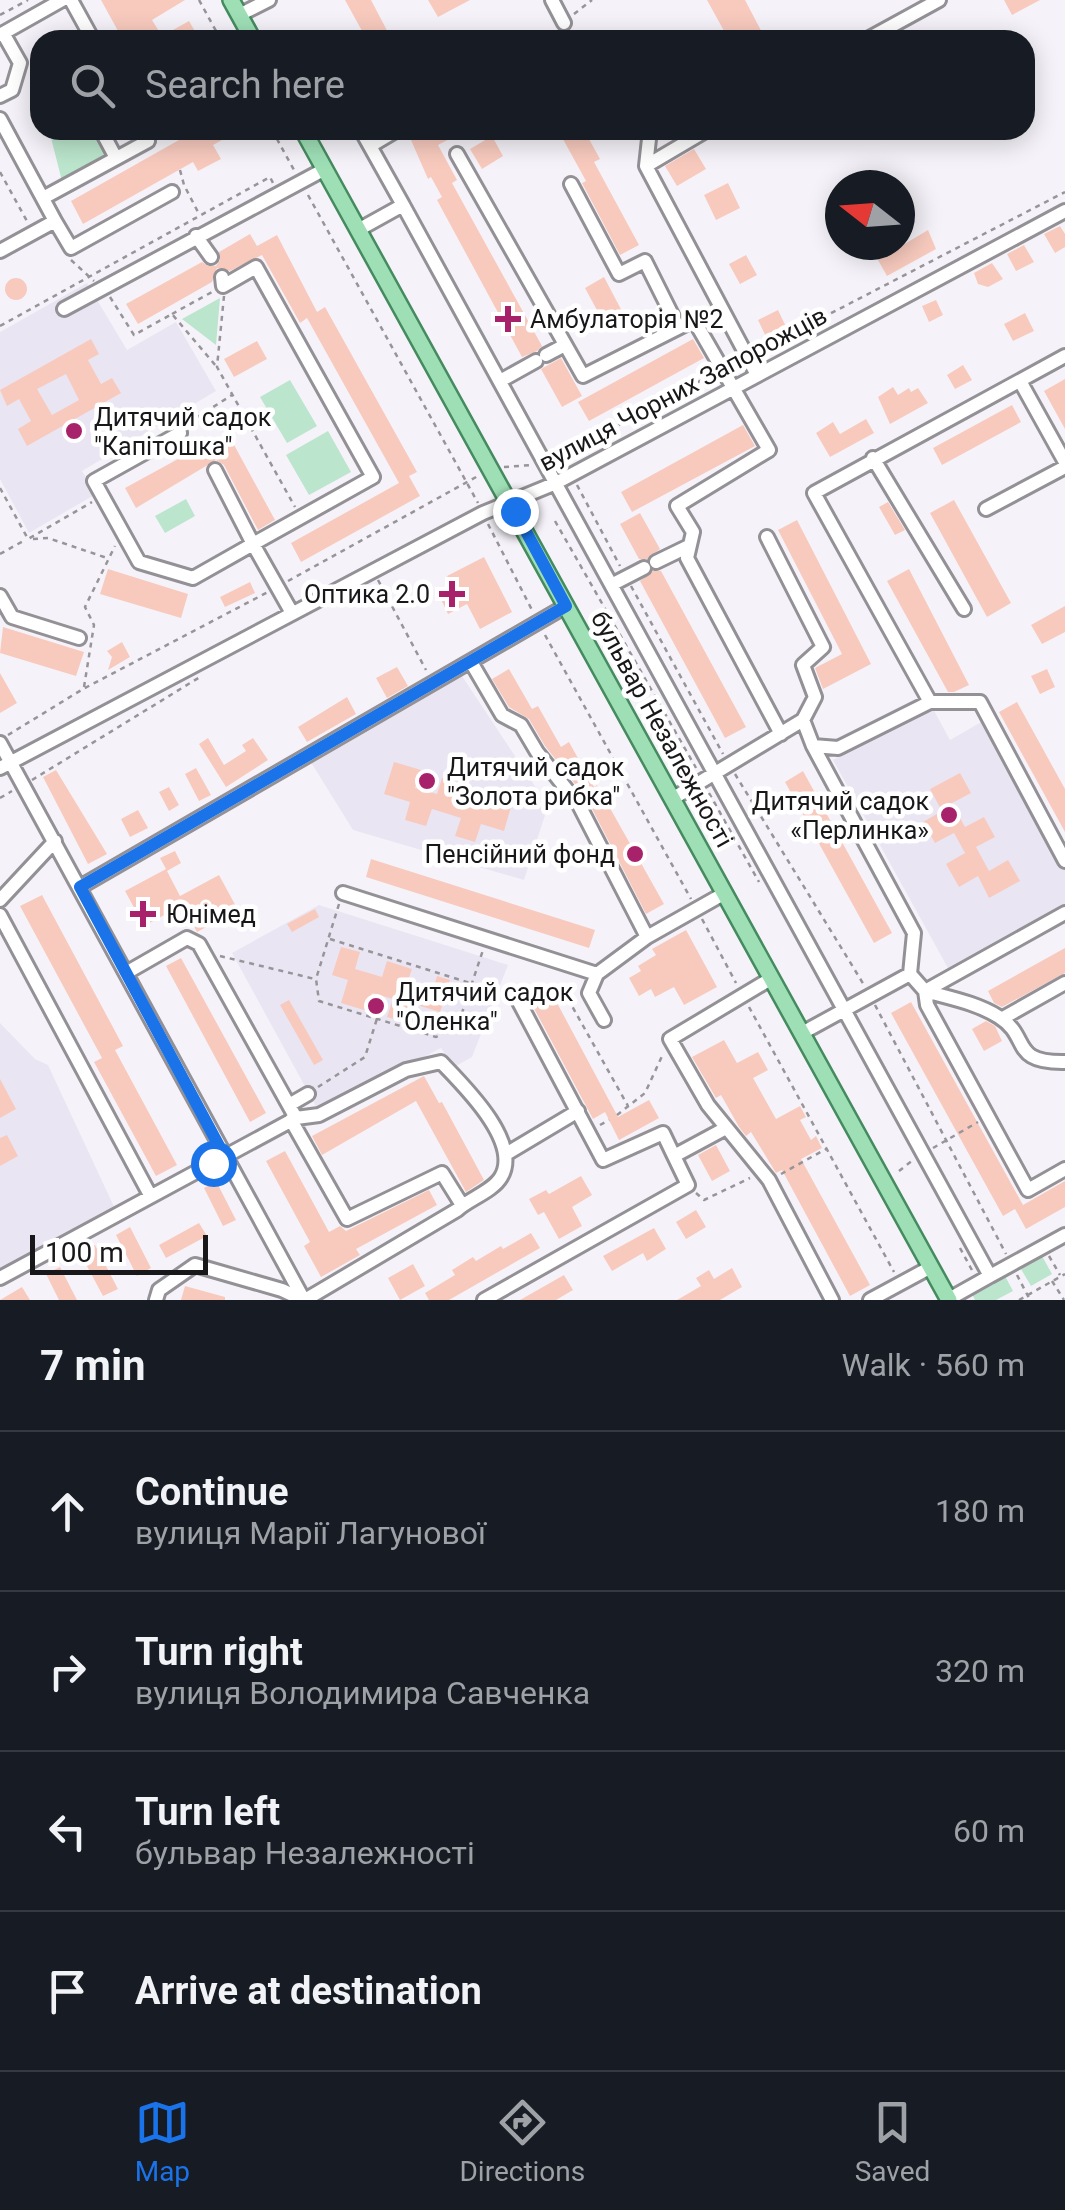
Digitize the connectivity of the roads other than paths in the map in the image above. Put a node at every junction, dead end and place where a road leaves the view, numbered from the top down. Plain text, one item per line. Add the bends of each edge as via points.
1 (62, 0) edge
2 (71, 0) edge
3 (269, 0) edge
4 (552, 0) edge
5 (939, 0) edge
6 (235, 7) edge
7 (564, 23) dead end
8 (88, 30) edge
9 (248, 30) edge
10 (884, 30) edge
11 (2, 34) edge
12 (0, 96) edge
13 (0, 119) edge
14 (106, 140) edge
15 (147, 140) edge
16 (309, 140) edge
17 (367, 140) edge
18 (380, 140) edge
19 (649, 140) edge
20 (690, 140) edge
21 (370, 146) junction
22 (457, 154) dead end
23 (116, 158) junction
24 (646, 166) junction
25 (325, 169) junction
26 (570, 184) dead end
27 (172, 192) dead end
28 (43, 198) junction
29 (403, 205) junction
30 (1065, 211) edge
31 (56, 221) junction
32 (358, 230) junction
33 (196, 236) junction
34 (0, 251) edge
35 (211, 256) dead end
36 (223, 281) road end
37 (64, 310) dead end
38 (678, 327) junction
39 (565, 346) junction
40 (1065, 356) edge
41 (757, 376) junction
42 (500, 381) junction
43 (1020, 382) junction
44 (732, 389) junction
45 (180, 433) road end
46 (874, 458) junction
47 (1065, 465) edge
48 (215, 470) dead end
49 (556, 483) junction
50 (510, 500) junction
51 (986, 509) dead end
52 (768, 537) dead end
53 (253, 544) junction
54 (690, 546) junction
55 (619, 581) junction
56 (1, 602) edge
57 (566, 606) junction
58 (964, 609) dead end
59 (292, 614) junction
60 (80, 638) dead end
61 (471, 662) junction
62 (930, 702) junction
63 (804, 720) junction
64 (782, 734) junction
65 (0, 742) edge
66 (812, 746) junction
67 (6, 765) edge
68 (709, 778) junction
69 (672, 799) junction
70 (55, 841) junction
71 (1065, 861) edge
72 (80, 887) junction
73 (343, 893) road end
74 (725, 894) junction
75 (0, 900) edge
76 (1065, 914) edge
77 (0, 916) edge
78 (647, 938) junction
79 (126, 973) junction
80 (597, 974) junction
81 (910, 974) junction
82 (772, 978) junction
83 (1065, 983) edge
84 (925, 991) junction
85 (520, 1002) dead end
86 (844, 1009) junction
87 (1003, 1018) junction
88 (604, 1020) dead end
89 (802, 1033) junction
90 (1065, 1062) edge
91 (308, 1094) road end
92 (578, 1110) junction
93 (292, 1114) junction
94 (726, 1128) junction
95 (506, 1154) junction
96 (674, 1156) junction
97 (225, 1157) junction
98 (1065, 1169) edge
99 (150, 1195) junction
100 (462, 1205) junction
101 (1065, 1235) edge
102 (931, 1267) junction
103 (0, 1278) edge
104 (984, 1279) junction
105 (949, 1299) edge
106 (156, 1300) edge
107 (304, 1300) edge
108 (484, 1300) edge
109 (832, 1300) edge
110 (870, 1300) edge

1 - 11 street
2 - 8 street
3 - 6 street
4 - 7 street
5 - 10 street
6 - 9 main road
11 - 12 street via 20,63 12,90
13 - 28 street
14 - 23 street
15 - 23 street
16 - 25 main road, бульвар Незалежності
17 - 21 street
18 - 21 street
19 - 24 street
20 - 24 street
21 - 29 street
22 - 39 street
23 - 28 street
24 - 41 street
25 - 32 main road, бульвар Незалежності
25 - 33 street
26 - 38 street via 619,274 645,261
27 - 31 street via 71,248
28 - 31 street
29 - 32 street
29 - 42 street
30 - 41 street, вулиця Чорних Запорожців
31 - 34 street
32 - 50 main road, бульвар Незалежності
33 - 35 street
33 - 37 street
36 - 53 street via 256,267 372,477
38 - 39 street via 582,376
38 - 44 street via 694,320
39 - 42 street
40 - 43 street
41 - 44 street, вулиця Чорних Запорожців
42 - 49 street
43 - 46 street
43 - 47 street
44 - 49 street, вулиця Чорних Запорожців
44 - 54 street via 768,450 677,506 693,532
45 - 53 street via 94,481 139,562 193,578
46 - 58 street
46 - 62 street via 814,493
47 - 51 street
48 - 53 street
49 - 50 street, вулиця Чорних Запорожців
49 - 55 street
50 - 57 main road, бульвар Незалежності
50 - 59 street, вулиця Чорних Запорожців
52 - 63 street via 822,647 802,665 815,697
53 - 59 street
54 - 55 street
54 - 64 street via 687,558
55 - 68 street
56 - 60 street via 12,617
57 - 61 street
57 - 69 main road, бульвар Незалежності
59 - 67 street, вулиця Чорних Запорожців
61 - 72 street
61 - 78 street via 502,715 522,725 578,804
62 - 66 street via 838,748
62 - 71 street via 980,702
63 - 64 street
63 - 66 street
64 - 68 street
65 - 67 street
66 - 81 street via 914,933
67 - 70 street
68 - 69 street
68 - 86 street
69 - 74 main road, бульвар Незалежності
70 - 72 street
70 - 75 street
72 - 79 street
73 - 80 street
74 - 78 street
74 - 82 main road, бульвар Незалежності
76 - 84 street
77 - 99 street
78 - 80 street
79 - 93 street via 187,938 199,944
79 - 97 street
80 - 88 street via 589,992
81 - 84 street
81 - 86 street
82 - 89 main road, бульвар Незалежності
82 - 94 street via 670,1038
83 - 87 street
84 - 87 street
84 - 98 street via 926,1005 1028,1190
85 - 92 street
86 - 89 street
86 - 104 street
87 - 90 street via 1027,1055
89 - 102 main road, бульвар Незалежності
91 - 93 street
92 - 95 street
92 - 96 street via 603,1160 662,1134
93 - 95 street via 319,1115 406,1070 442,1062 485,1110
93 - 97 street
93 - 100 street via 347,1218 442,1173
94 - 96 street
94 - 109 street via 769,1180
95 - 100 street via 497,1183
96 - 108 street via 688,1185
97 - 99 street
97 - 107 street
99 - 103 street
100 - 107 street
101 - 104 street
102 - 105 main road, бульвар Незалежності
102 - 110 street
104 - 105 street
106 - 107 street via 159,1290 194,1265

